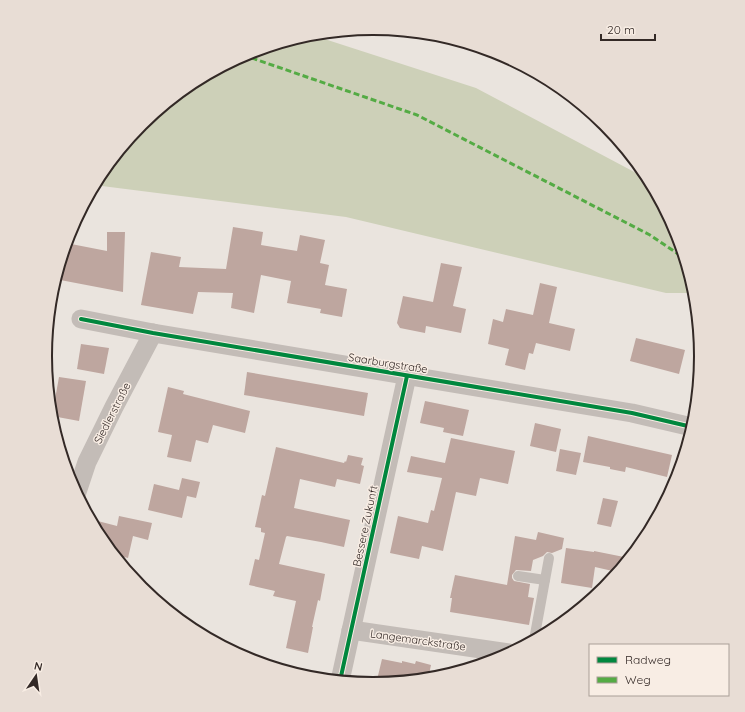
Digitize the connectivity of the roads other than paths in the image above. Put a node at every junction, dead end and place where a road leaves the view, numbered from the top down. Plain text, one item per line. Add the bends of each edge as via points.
1 (81, 319) dead end
2 (153, 333) junction
3 (407, 376) junction
4 (686, 426) edge
5 (79, 486) edge
6 (549, 558) dead end
7 (518, 576) dead end
8 (545, 580) junction
9 (351, 630) junction
10 (535, 633) edge
11 (498, 651) edge
12 (341, 675) edge

1 - 2 street, Saarburgstraße
2 - 3 street, Saarburgstraße
2 - 5 street, Siedlerstraße via 107,420
3 - 4 street, Saarburgstraße via 632,413
3 - 9 street, Bessere Zukunft
6 - 8 lane
7 - 8 lane
8 - 10 lane
9 - 11 street, Langemarckstraße
9 - 12 street, Bessere Zukunft

